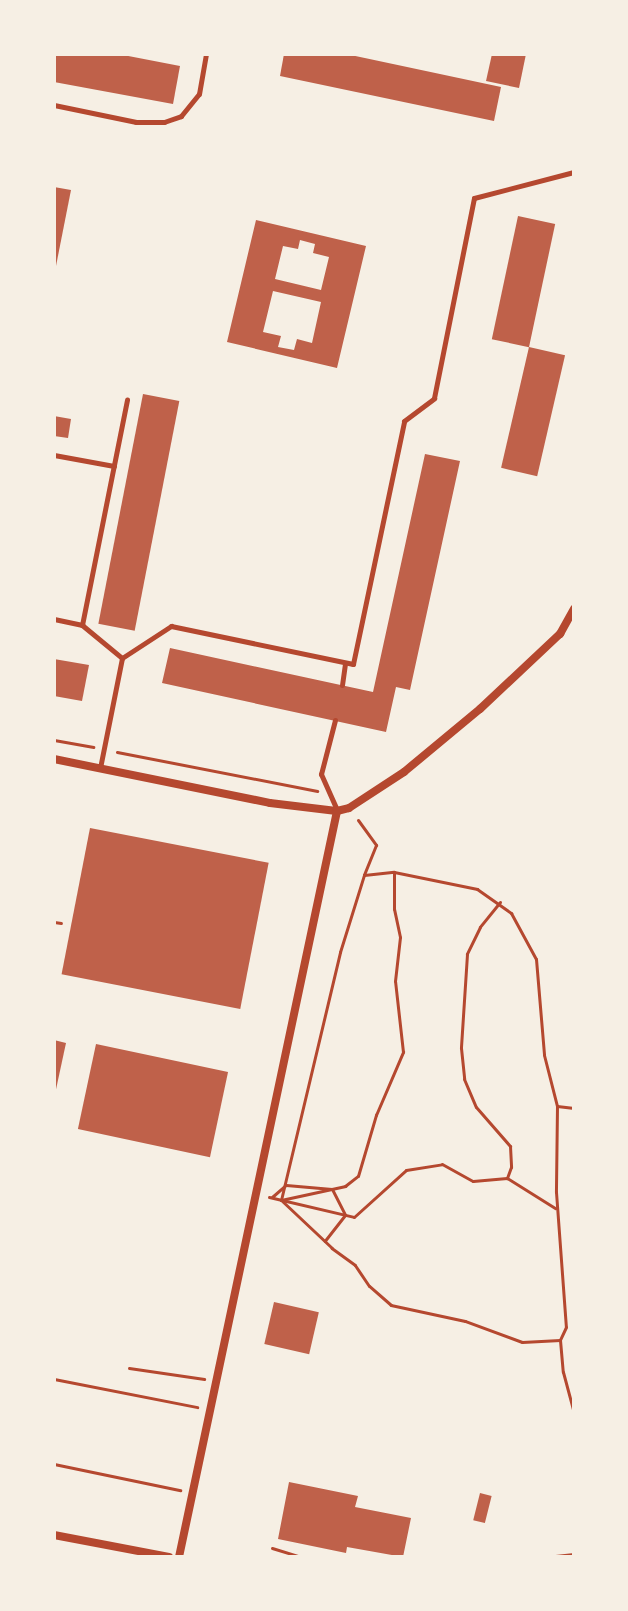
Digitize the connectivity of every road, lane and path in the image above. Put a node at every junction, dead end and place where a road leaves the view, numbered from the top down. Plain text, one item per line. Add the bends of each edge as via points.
1 (206, 54) edge
2 (54, 105) edge
3 (574, 172) edge
4 (127, 399) dead end
5 (54, 455) edge
6 (114, 466) junction
7 (574, 609) edge
8 (54, 619) edge
9 (82, 625) junction
10 (122, 658) junction
11 (345, 663) junction
12 (342, 685) dead end
13 (335, 720) dead end
14 (54, 740) edge
15 (104, 749) junction
16 (54, 759) edge
17 (100, 768) junction
18 (329, 792) junction
19 (349, 808) junction
20 (337, 811) junction
21 (394, 872) junction
22 (364, 875) junction
23 (500, 902) junction
24 (54, 922) edge
25 (61, 923) dead end
26 (557, 1106) junction
27 (574, 1108) edge
28 (507, 1178) junction
29 (286, 1185) junction
30 (332, 1189) junction
31 (261, 1195) dead end
32 (272, 1197) junction
33 (281, 1200) junction
34 (557, 1209) junction
35 (345, 1215) junction
36 (325, 1241) junction
37 (560, 1340) junction
38 (129, 1368) dead end
39 (54, 1379) edge
40 (215, 1381) junction
41 (209, 1409) junction
42 (574, 1413) edge
43 (54, 1464) edge
44 (192, 1492) junction
45 (54, 1535) edge
46 (272, 1548) dead end
47 (574, 1554) edge
48 (169, 1557) edge
49 (179, 1557) edge
50 (302, 1557) edge
51 (546, 1557) edge

1 - 2 lane via 199,94 181,116 164,122 136,122
3 - 11 lane via 474,198 434,398 404,421 353,664
4 - 6 lane
5 - 6 lane
6 - 9 lane
7 - 19 street via 560,634 480,709 404,772
8 - 9 lane
9 - 10 lane
10 - 11 lane via 171,626
10 - 15 lane
11 - 12 lane
13 - 18 lane via 321,774
14 - 15 path
15 - 17 lane
15 - 18 path
16 - 17 street
17 - 20 street via 270,803
18 - 20 lane
19 - 20 street
19 - 22 path via 376,845
20 - 40 street
21 - 22 path
21 - 23 path via 477,889
21 - 30 path via 400,937 395,981 403,1052 358,1176
22 - 29 path via 340,952
23 - 26 path via 526,935 536,959 544,1055
23 - 28 path via 467,954 461,1048 464,1079 476,1107 510,1146
24 - 25 path
26 - 27 path
26 - 34 path
28 - 34 path
28 - 35 path via 473,1181 442,1164 406,1170 354,1217
29 - 30 path
29 - 32 path
29 - 33 path
30 - 33 path
30 - 35 path
31 - 32 path
32 - 33 path
33 - 35 path
33 - 36 path
34 - 37 path via 566,1327
35 - 36 path
36 - 37 path via 391,1305 465,1321 522,1342
37 - 42 path
38 - 40 path
39 - 41 path
40 - 41 street
41 - 44 street
43 - 44 path
44 - 49 street
45 - 48 street
46 - 50 path
47 - 51 path

